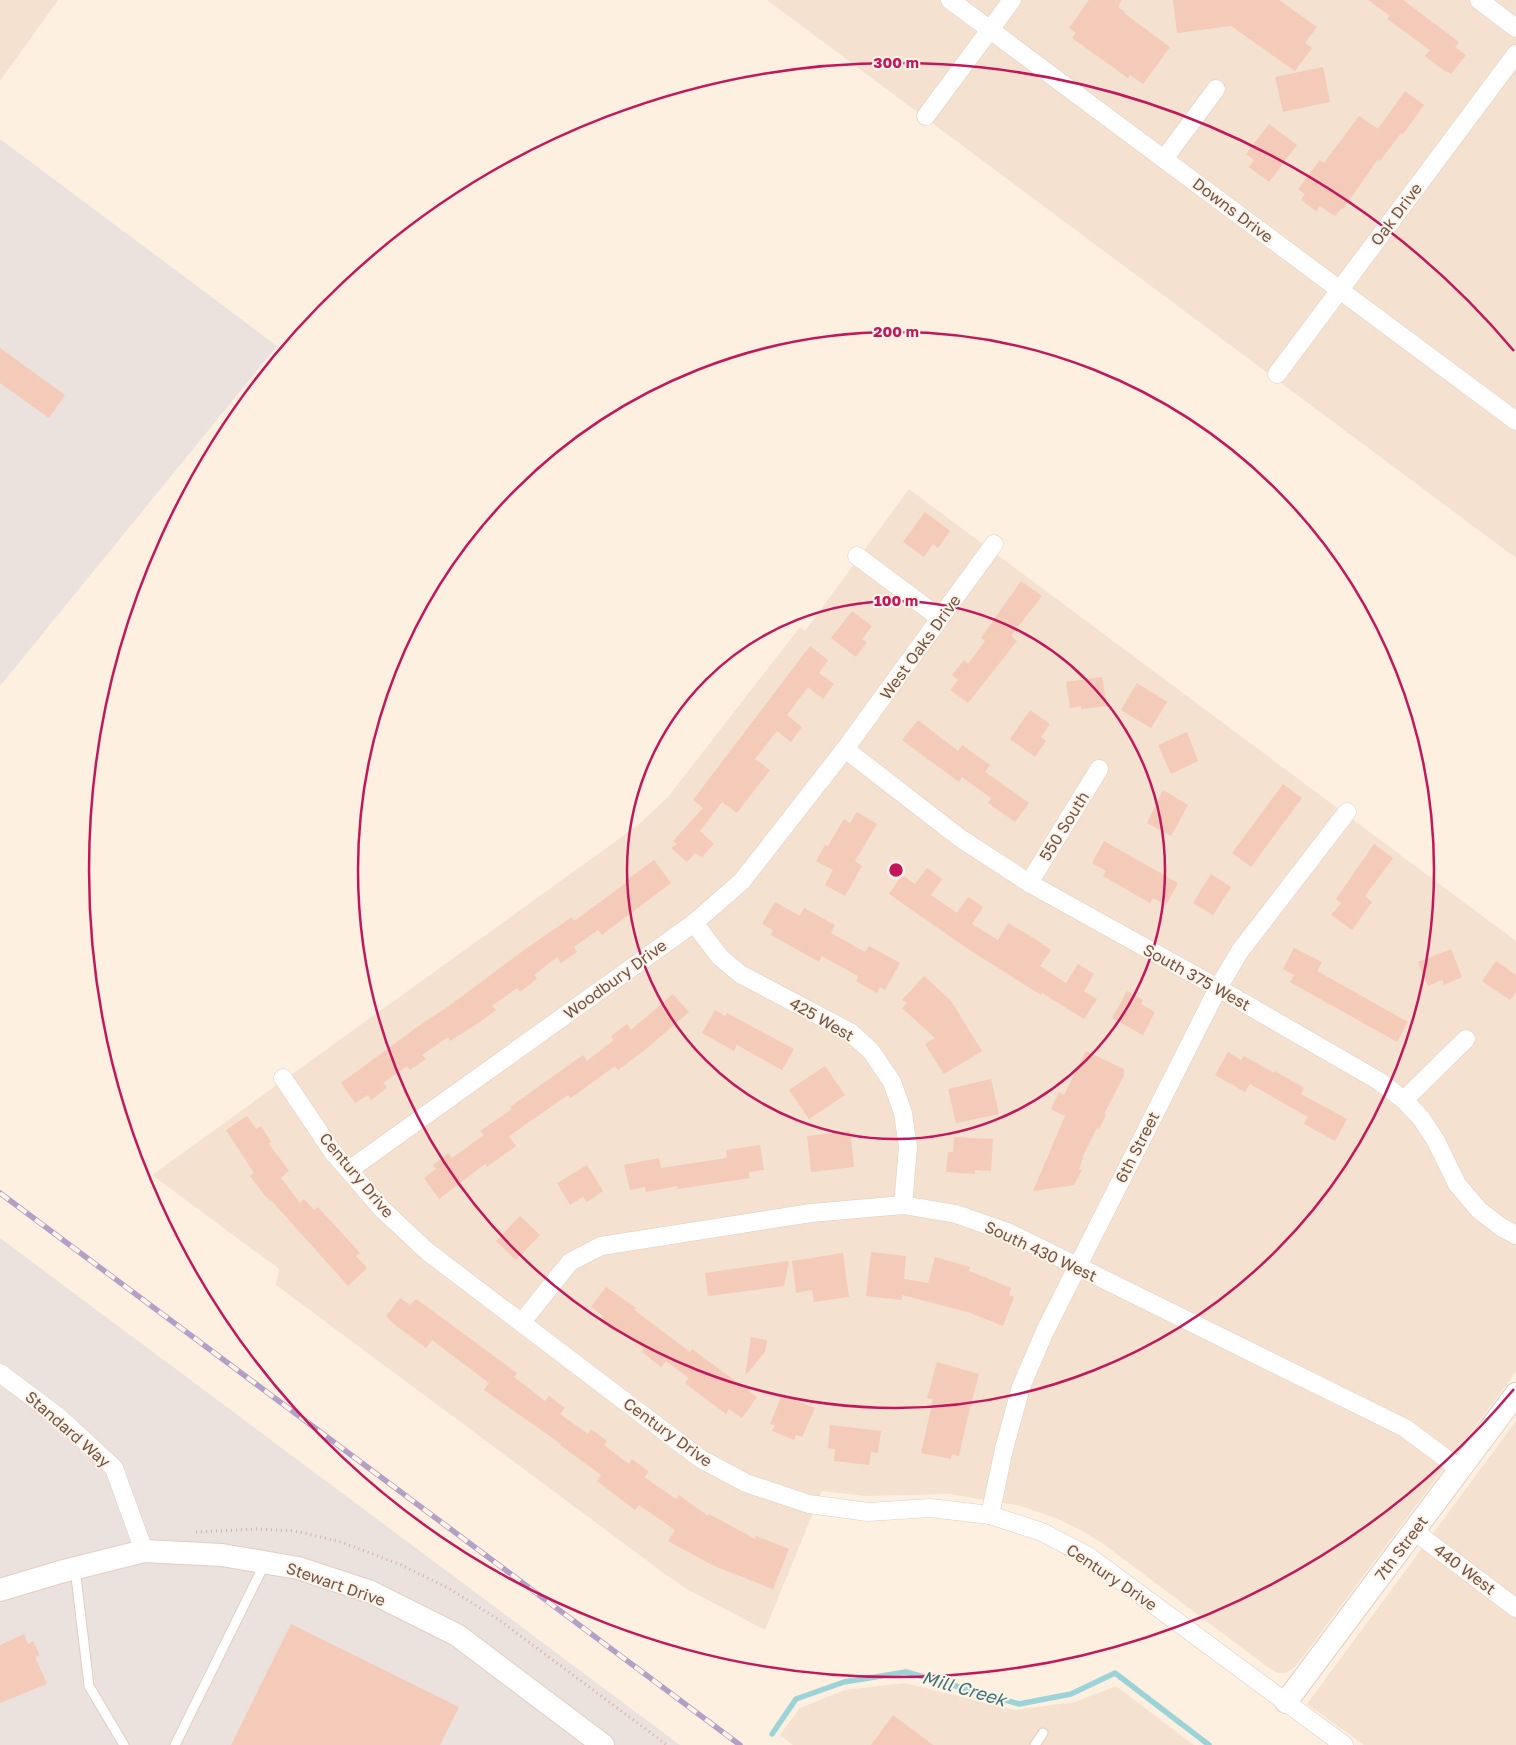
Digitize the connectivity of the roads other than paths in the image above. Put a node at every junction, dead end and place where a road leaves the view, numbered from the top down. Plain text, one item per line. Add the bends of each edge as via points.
1 (950, 0) edge
2 (1012, 0) edge
3 (1479, 0) edge
4 (1516, 28) edge
5 (990, 30) junction
6 (1516, 54) edge
7 (1216, 89) dead end
8 (926, 116) dead end
9 (1164, 159) junction
10 (1340, 290) junction
11 (1277, 374) dead end
12 (1516, 421) edge
13 (994, 544) dead end
14 (857, 556) dead end
15 (940, 618) junction
16 (845, 749) junction
17 (1099, 769) dead end
18 (1348, 812) dead end
19 (1029, 883) junction
20 (694, 923) junction
21 (1218, 988) junction
22 (1466, 1039) dead end
23 (284, 1078) dead end
24 (1404, 1100) junction
25 (349, 1170) junction
26 (903, 1205) junction
27 (1516, 1235) edge
28 (1076, 1266) junction
29 (522, 1322) junction
30 (0, 1373) edge
31 (1516, 1394) edge
32 (1460, 1470) junction
33 (990, 1514) junction
34 (1414, 1531) junction
35 (144, 1551) junction
36 (265, 1562) junction
37 (75, 1568) junction
38 (0, 1590) edge
39 (1516, 1608) edge
40 (1286, 1702) junction
41 (1043, 1734) dead end
42 (124, 1745) edge
43 (175, 1745) edge
44 (603, 1745) edge
45 (1035, 1745) edge
46 (1344, 1745) edge

1 - 5 street, Downs Drive
2 - 5 street
3 - 4 street
5 - 8 street
5 - 9 street, Downs Drive
6 - 10 street, Oak Drive
7 - 9 street
9 - 10 street, Downs Drive
10 - 11 street, Oak Drive
10 - 12 street, Downs Drive
13 - 15 street, West Oaks Drive
14 - 15 street
15 - 16 street, West Oaks Drive
16 - 19 street, South 375 West via 960,838
16 - 20 street, Woodbury Drive via 742,881
17 - 19 street, 550 South
18 - 21 street, 6th Street via 1240,951
19 - 21 street, South 375 West
20 - 25 street, Woodbury Drive
20 - 26 street, 425 West via 720,957 740,974 850,1032 871,1051 892,1082 903,1113 908,1147
21 - 24 street, South 375 West via 1379,1082
21 - 28 street, 6th Street
22 - 24 street
23 - 25 street, Century Drive via 332,1151
24 - 27 street, South 375 West via 1436,1140 1457,1184 1479,1210
25 - 29 street, Century Drive via 383,1210 428,1252
26 - 28 street, South 430 West via 956,1214 1010,1232
26 - 29 street, South 430 West via 812,1212 601,1246 570,1262
28 - 32 street, South 430 West via 1405,1428
28 - 33 street, 6th Street via 1021,1387
29 - 33 street, Century Drive via 701,1459 746,1483 809,1504 868,1512 930,1508
30 - 35 street, Standard Way via 60,1418 114,1468
31 - 32 street, 7th Street
32 - 34 street, 7th Street
33 - 40 street, Century Drive via 1042,1532 1088,1556
34 - 39 street, 440 West
34 - 40 street, 7th Street
35 - 36 street, Stewart Drive
35 - 37 street, Stewart Drive
36 - 43 lane
36 - 44 street, Stewart Drive via 298,1568 371,1592 457,1635
37 - 38 street, Stewart Drive
37 - 42 lane via 89,1686
40 - 46 street, Century Drive
41 - 45 lane

